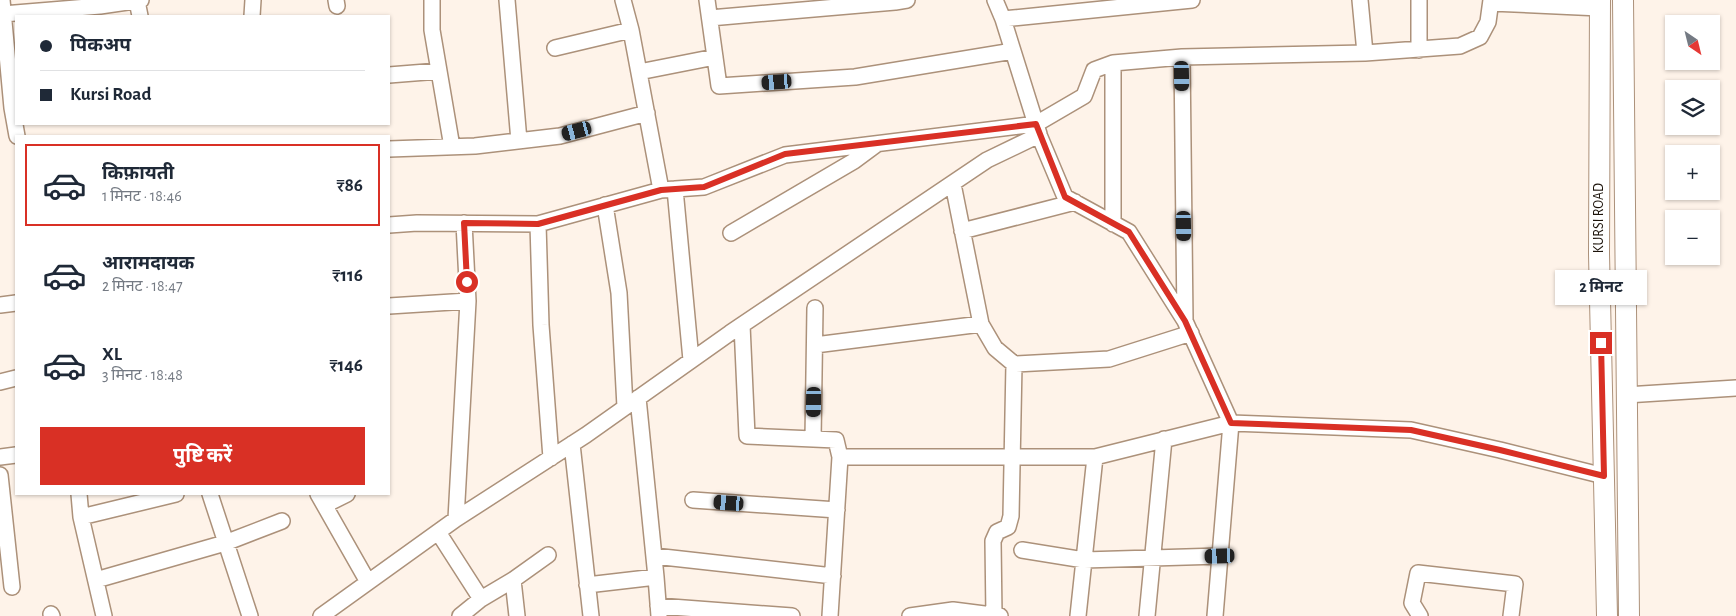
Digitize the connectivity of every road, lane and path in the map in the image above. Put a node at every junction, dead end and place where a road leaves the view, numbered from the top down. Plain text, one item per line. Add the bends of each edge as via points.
1 (253, 0) edge
2 (432, 0) edge
3 (508, 0) edge
4 (623, 0) edge
5 (707, 0) edge
6 (907, 0) edge
7 (995, 0) edge
8 (1192, 0) edge
9 (1360, 0) edge
10 (1419, 0) edge
11 (139, 1) edge
12 (1491, 2) edge
13 (1626, 2) edge
14 (1594, 4) edge
15 (3, 7) edge
16 (140, 15) edge
17 (252, 15) edge
18 (710, 18) junction
19 (1003, 19) junction
20 (631, 30) junction
21 (555, 48) dead end
22 (1419, 50) junction
23 (1013, 51) junction
24 (1364, 52) junction
25 (715, 57) junction
26 (1182, 57) junction
27 (1113, 63) junction
28 (439, 71) junction
29 (639, 72) junction
30 (390, 75) edge
31 (14, 108) edge
32 (647, 113) junction
33 (1624, 123) junction
34 (1600, 125) junction
35 (1038, 130) junction
36 (519, 141) junction
37 (878, 143) junction
38 (452, 147) junction
39 (390, 149) edge
40 (953, 184) junction
41 (668, 190) junction
42 (1075, 202) junction
43 (605, 205) junction
44 (464, 223) junction
45 (390, 224) edge
46 (538, 224) junction
47 (1113, 224) junction
48 (962, 231) junction
49 (732, 233) dead end
50 (468, 301) junction
51 (15, 303) edge
52 (0, 305) edge
53 (390, 306) edge
54 (815, 308) dead end
55 (981, 324) junction
56 (742, 325) junction
57 (1188, 327) junction
58 (815, 345) junction
59 (691, 360) junction
60 (1014, 364) junction
61 (15, 378) edge
62 (0, 382) edge
63 (1736, 388) edge
64 (1626, 395) junction
65 (1602, 397) junction
66 (638, 398) junction
67 (625, 407) junction
68 (1231, 423) junction
69 (813, 439) junction
70 (1164, 440) junction
71 (572, 444) junction
72 (15, 455) edge
73 (1012, 456) junction
74 (0, 457) edge
75 (840, 457) junction
76 (1095, 457) junction
77 (551, 458) junction
78 (0, 475) edge
79 (1604, 476) junction
80 (79, 495) edge
81 (172, 495) edge
82 (210, 495) edge
83 (342, 495) edge
84 (322, 499) edge
85 (692, 500) dead end
86 (837, 510) junction
87 (81, 517) junction
88 (456, 519) junction
89 (282, 521) dead end
90 (438, 532) junction
91 (225, 543) junction
92 (1022, 550) dead end
93 (548, 555) dead end
94 (654, 556) junction
95 (1220, 556) junction
96 (1152, 559) junction
97 (1084, 560) junction
98 (833, 576) junction
99 (656, 577) junction
100 (96, 580) junction
101 (514, 580) junction
102 (368, 582) junction
103 (587, 585) junction
104 (12, 587) dead end
105 (481, 599) junction
106 (658, 611) edge
107 (104, 616) edge
108 (250, 616) edge
109 (321, 616) edge
110 (460, 616) edge
111 (517, 616) edge
112 (591, 616) edge
113 (792, 616) edge
114 (830, 616) edge
115 (910, 616) edge
116 (994, 616) edge
117 (1000, 616) edge
118 (1078, 616) edge
119 (1147, 616) edge
120 (1215, 616) edge
121 (1420, 616) edge
122 (1511, 616) edge
123 (1607, 616) edge
124 (1629, 616) edge

1 - 17 street
2 - 28 street via 432,30
3 - 36 street
4 - 20 street
5 - 18 street
6 - 18 street
7 - 19 street
8 - 19 street
9 - 24 street
10 - 22 street
11 - 15 street via 100,6
11 - 16 street
12 - 14 street
12 - 22 street via 1488,22 1480,37 1460,46
13 - 33 main road, KURSI ROAD
14 - 34 main road, KURSI ROAD
15 - 31 street
18 - 25 street
19 - 23 street
20 - 21 street
20 - 29 street
22 - 24 street
23 - 25 street via 855,77 719,86
23 - 35 street
24 - 26 street
25 - 29 street
26 - 27 street
26 - 57 street
27 - 35 street via 1094,70 1084,96
27 - 47 street
28 - 30 street
28 - 38 street
29 - 32 street
32 - 36 street via 560,136
32 - 41 street
33 - 34 main road
33 - 64 main road, KURSI ROAD
34 - 65 main road, KURSI ROAD
35 - 37 street
35 - 40 street
35 - 42 street via 1065,197
36 - 38 street
37 - 41 street via 785,154 704,187
37 - 49 street via 854,161
38 - 39 street
40 - 48 street
40 - 56 street
41 - 43 street
41 - 59 street
42 - 47 street
42 - 48 street
43 - 46 street
43 - 67 street via 620,293
44 - 45 street
44 - 46 street
44 - 50 street
46 - 77 street via 541,325
47 - 57 street via 1129,232
48 - 55 street
50 - 53 street
50 - 88 street
51 - 52 street
54 - 58 street
55 - 58 street
55 - 60 street via 995,348
56 - 59 street
56 - 69 street via 747,436
57 - 60 street via 1110,359
57 - 68 street
58 - 69 street
59 - 66 street
60 - 73 street
61 - 62 street
63 - 64 street
64 - 65 main road
64 - 124 main road, KURSI ROAD
65 - 79 main road, KURSI ROAD
66 - 67 street
66 - 94 street
67 - 71 street
68 - 70 street
68 - 79 street via 1411,430
68 - 95 street
69 - 75 street via 836,440
70 - 76 street
70 - 96 street
71 - 77 street
71 - 103 street
72 - 74 street
73 - 75 street
73 - 76 street
73 - 116 street via 1011,516 1008,527 997,532 993,541
75 - 86 street
76 - 97 street
77 - 88 street
78 - 104 street
79 - 123 main road, KURSI ROAD
80 - 87 street
81 - 87 street
82 - 91 street
83 - 84 street
84 - 102 street
85 - 86 street
86 - 98 street
87 - 100 street
88 - 90 street
89 - 91 street
90 - 102 street
90 - 105 street
91 - 100 street
91 - 108 street
92 - 97 street
93 - 101 street
94 - 98 street
94 - 99 street
95 - 96 street
95 - 120 street
96 - 97 street
96 - 119 street
97 - 118 street
98 - 114 street
99 - 103 street
99 - 106 street
100 - 107 street
101 - 105 street
101 - 111 street
102 - 109 street
103 - 112 street
105 - 110 street
106 - 113 street
115 - 116 street via 953,610
116 - 117 street
121 - 122 street via 1412,603 1418,573 1515,584

